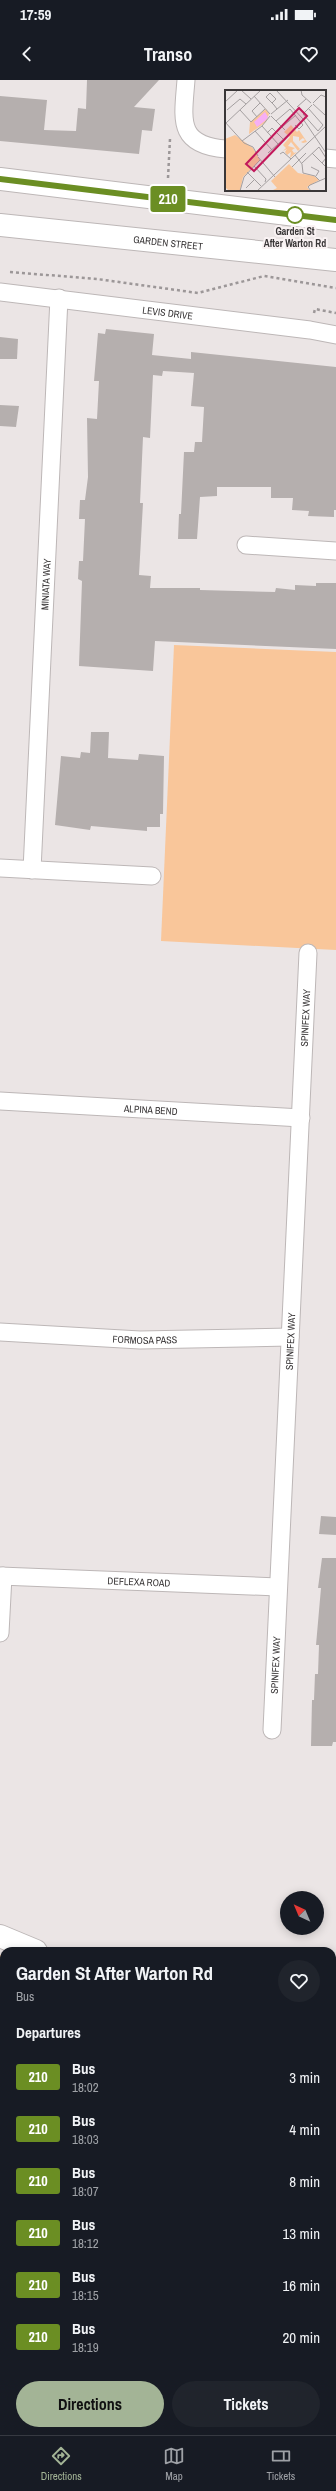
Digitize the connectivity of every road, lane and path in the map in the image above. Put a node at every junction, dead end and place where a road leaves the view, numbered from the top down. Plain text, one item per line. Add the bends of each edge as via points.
1 (186, 80) edge
2 (170, 136) dead end
3 (225, 149) edge
4 (326, 158) edge
5 (336, 159) edge
6 (0, 179) edge
7 (168, 183) dead end
8 (336, 220) edge
9 (0, 225) edge
10 (336, 260) edge
11 (10, 272) dead end
12 (336, 288) edge
13 (0, 292) edge
14 (58, 298) junction
15 (336, 335) edge
16 (246, 545) dead end
17 (336, 551) edge
18 (0, 868) edge
19 (32, 870) junction
20 (152, 876) dead end
21 (308, 953) dead end
22 (0, 1101) edge
23 (301, 1118) junction
24 (0, 1332) edge
25 (290, 1337) junction
26 (1, 1576) edge
27 (278, 1588) junction
28 (0, 1633) edge
29 (272, 1730) dead end
30 (0, 1936) edge
31 (26, 1947) edge

1 - 3 street via 183,123 193,138 212,148
2 - 7 path
4 - 5 street
6 - 8 main road
9 - 10 main road, GARDEN STREET
11 - 12 path via 97,279 198,293 264,276
13 - 14 street, LEVIS DRIVE
14 - 15 street, LEVIS DRIVE
14 - 19 street, MINIATA WAY
16 - 17 street
18 - 19 street
19 - 20 street
21 - 23 street, SPINIFEX WAY
22 - 23 street, ALPINA BEND
23 - 25 street, SPINIFEX WAY
24 - 25 street, FORMOSA PASS via 140,1340
25 - 27 street, SPINIFEX WAY
26 - 27 street, DEFLEXA ROAD
26 - 28 street
27 - 29 street, SPINIFEX WAY
30 - 31 main road

